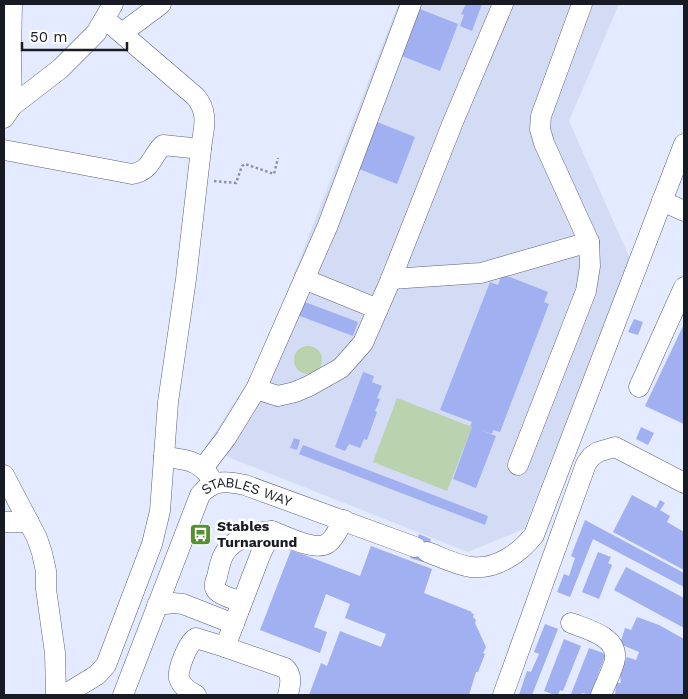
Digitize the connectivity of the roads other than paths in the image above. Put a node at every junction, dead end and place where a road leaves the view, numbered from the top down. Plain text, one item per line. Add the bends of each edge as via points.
1 (12, 4) edge
2 (161, 4) edge
3 (411, 4) edge
4 (503, 4) edge
5 (582, 4) edge
6 (109, 12) edge
7 (122, 34) junction
8 (8, 112) edge
9 (684, 144) edge
10 (201, 149) junction
11 (4, 150) edge
12 (662, 201) junction
13 (684, 211) edge
14 (589, 242) junction
15 (304, 279) junction
16 (391, 279) junction
17 (684, 287) edge
18 (378, 309) junction
19 (639, 387) dead end
20 (256, 389) junction
21 (164, 457) junction
22 (518, 465) dead end
23 (4, 475) edge
24 (208, 476) junction
25 (684, 483) edge
26 (344, 520) junction
27 (4, 522) edge
28 (29, 522) junction
29 (272, 531) junction
30 (242, 602) junction
31 (158, 605) junction
32 (571, 623) dead end
33 (234, 624) junction
34 (225, 647) junction
35 (56, 695) edge
36 (64, 695) edge
37 (123, 695) edge
38 (196, 695) edge
39 (288, 695) edge
40 (503, 695) edge
41 (601, 695) edge

1 - 8 street
2 - 7 street
3 - 15 street
4 - 16 street
5 - 14 street via 541,116 540,129
6 - 7 street
6 - 8 street via 96,33 71,58
7 - 10 street via 201,104 205,123
9 - 12 street, STABLES WAY
10 - 11 street via 163,145 147,167 132,174
10 - 21 street via 168,402
12 - 13 street
12 - 26 street, STABLES WAY via 534,534 524,548 508,559 472,567
14 - 16 street via 481,273
14 - 22 street via 586,291
15 - 18 street
15 - 20 street
16 - 18 street
17 - 19 street
18 - 20 street via 363,344 341,368 295,392 278,396
20 - 24 street via 226,438
21 - 24 street via 192,460
21 - 36 street via 160,512 152,544 109,658 97,675
23 - 28 street
24 - 26 street, STABLES WAY via 245,485
24 - 31 street, STABLES WAY
25 - 40 street via 615,447 591,457
26 - 29 street via 331,540 322,546
27 - 28 street
28 - 35 street via 46,571
29 - 30 street
29 - 30 street via 238,542 225,553 221,562 214,585 216,590
30 - 33 street
31 - 33 street via 183,604
31 - 37 street, STABLES WAY
32 - 41 street via 607,638 613,648 616,657
33 - 34 street
34 - 38 street via 196,638 192,640 179,678
34 - 39 street via 289,671

